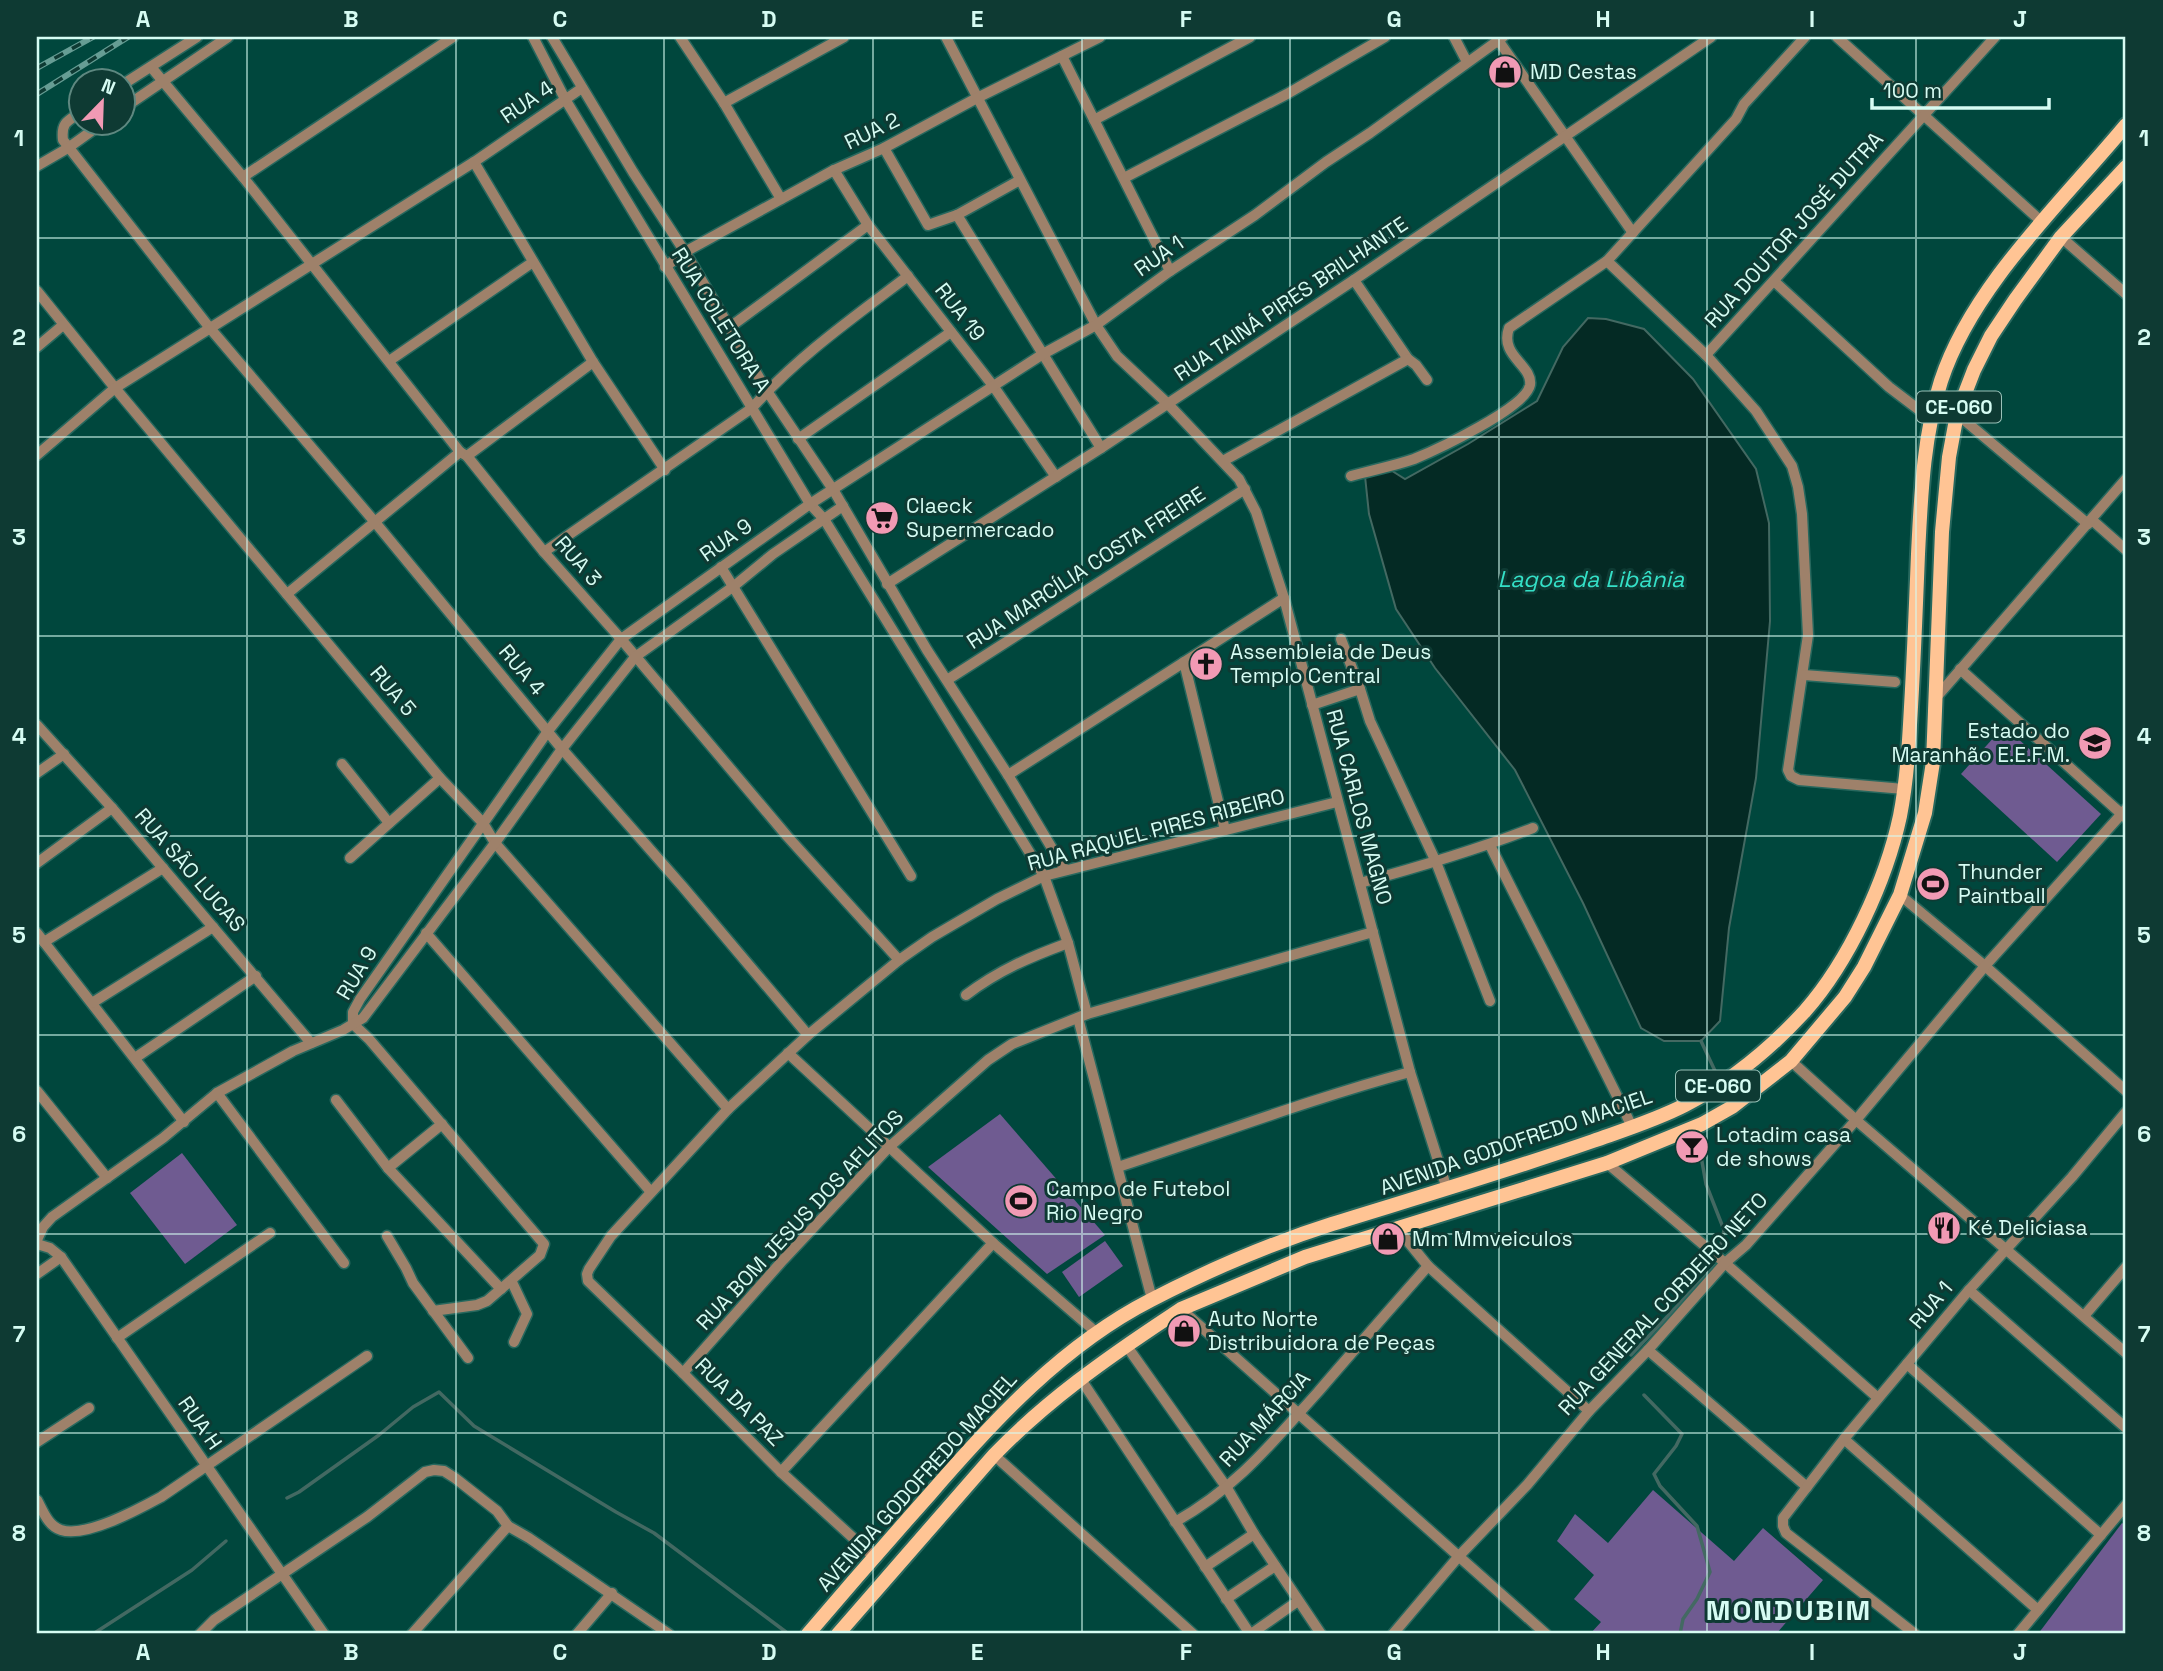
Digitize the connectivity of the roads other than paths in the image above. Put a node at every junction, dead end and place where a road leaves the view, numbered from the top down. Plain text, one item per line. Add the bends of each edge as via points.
1 (197, 37) edge
2 (228, 37) edge
3 (453, 37) edge
4 (533, 37) edge
5 (552, 37) edge
6 (680, 37) edge
7 (844, 37) edge
8 (946, 37) edge
9 (1100, 37) edge
10 (1250, 37) edge
11 (1385, 37) edge
12 (1454, 37) edge
13 (1711, 37) edge
14 (1805, 37) edge
15 (1837, 37) edge
16 (1995, 37) edge
17 (1500, 38) edge
18 (1062, 56) junction
19 (1467, 62) junction
20 (151, 67) junction
21 (136, 76) edge
22 (162, 81) junction
23 (583, 88) junction
24 (977, 98) junction
25 (136, 99) edge
26 (565, 99) junction
27 (724, 103) junction
28 (1925, 115) junction
29 (1094, 120) junction
30 (66, 122) edge
31 (2126, 125) edge
32 (1565, 135) junction
33 (85, 136) edge
34 (68, 148) junction
35 (884, 148) junction
36 (474, 162) junction
37 (37, 166) edge
38 (2126, 166) edge
39 (834, 170) junction
40 (243, 177) junction
41 (1124, 178) junction
42 (1020, 180) junction
43 (781, 199) junction
44 (957, 215) junction
45 (2042, 222) junction
46 (868, 225) junction
47 (1633, 233) junction
48 (2061, 237) junction
49 (685, 252) junction
50 (1607, 261) junction
51 (533, 262) junction
52 (311, 264) junction
53 (666, 267) junction
54 (1170, 271) junction
55 (908, 276) junction
56 (1354, 280) junction
57 (1774, 281) junction
58 (37, 291) edge
59 (2126, 294) edge
60 (1096, 325) junction
61 (63, 326) junction
62 (209, 327) junction
63 (730, 327) junction
64 (951, 332) junction
65 (37, 347) edge
66 (1043, 354) junction
67 (1706, 355) junction
68 (1408, 359) junction
69 (389, 361) junction
70 (593, 362) junction
71 (1427, 380) dead end
72 (994, 387) junction
73 (115, 388) junction
74 (767, 391) junction
75 (1168, 404) junction
76 (752, 408) junction
77 (1957, 414) junction
78 (1931, 419) junction
79 (797, 439) junction
80 (1101, 449) junction
81 (37, 454) edge
82 (463, 454) junction
83 (1223, 461) junction
84 (665, 470) junction
85 (1351, 476) dead end
86 (1056, 477) junction
87 (2126, 479) edge
88 (1245, 489) junction
89 (834, 491) junction
90 (810, 504) junction
91 (843, 506) junction
92 (824, 519) junction
93 (374, 521) junction
94 (2090, 522) junction
95 (2126, 550) edge
96 (544, 552) junction
97 (721, 566) junction
98 (887, 584) junction
99 (734, 586) junction
100 (287, 594) junction
101 (1284, 598) junction
102 (900, 607) junction
103 (884, 618) junction
104 (621, 639) junction
105 (1341, 639) dead end
106 (635, 657) junction
107 (1184, 662) junction
108 (1960, 669) junction
109 (1804, 675) junction
110 (947, 680) junction
111 (1895, 682) dead end
112 (1360, 688) junction
113 (1934, 701) junction
114 (1312, 705) junction
115 (37, 725) edge
116 (548, 731) junction
117 (562, 748) junction
118 (64, 754) junction
119 (342, 764) dead end
120 (37, 773) edge
121 (1008, 775) junction
122 (440, 778) junction
123 (1904, 789) junction
124 (1337, 802) junction
125 (112, 808) junction
126 (2125, 814) edge
127 (389, 823) junction
128 (483, 824) junction
129 (1533, 828) dead end
130 (1225, 830) junction
131 (495, 843) junction
132 (1490, 845) junction
133 (350, 858) dead end
134 (1436, 862) junction
135 (37, 863) edge
136 (163, 868) junction
137 (1065, 870) junction
138 (911, 876) dead end
139 (1044, 876) junction
140 (1360, 883) junction
141 (1900, 895) junction
142 (213, 927) junction
143 (1373, 932) junction
144 (37, 933) edge
145 (426, 933) junction
146 (44, 942) junction
147 (1068, 943) junction
148 (899, 960) junction
149 (1985, 966) junction
150 (256, 976) junction
151 (966, 995) dead end
152 (1490, 1001) dead end
153 (92, 1003) junction
154 (1082, 1016) junction
155 (353, 1024) junction
156 (808, 1035) junction
157 (311, 1042) junction
158 (788, 1053) junction
159 (135, 1058) junction
160 (1791, 1061) junction
161 (1410, 1072) junction
162 (37, 1091) edge
163 (2126, 1091) edge
164 (217, 1093) junction
165 (336, 1100) dead end
166 (728, 1109) junction
167 (2126, 1112) edge
168 (1856, 1120) junction
169 (184, 1122) junction
170 (442, 1124) junction
171 (1632, 1128) junction
172 (888, 1148) junction
173 (1607, 1163) junction
174 (1118, 1167) junction
175 (388, 1168) junction
176 (107, 1178) junction
177 (1447, 1189) junction
178 (651, 1192) junction
179 (1397, 1228) junction
180 (270, 1233) dead end
181 (387, 1236) dead end
182 (37, 1242) edge
183 (993, 1243) junction
184 (2006, 1248) junction
185 (61, 1258) junction
186 (1725, 1263) junction
187 (344, 1264) dead end
188 (1428, 1266) junction
189 (2126, 1267) edge
190 (589, 1269) joint
191 (37, 1274) edge
192 (512, 1282) junction
193 (502, 1289) junction
194 (1969, 1290) junction
195 (1152, 1299) junction
196 (1181, 1309) junction
197 (433, 1311) junction
198 (2084, 1316) junction
199 (1097, 1333) junction
200 (117, 1338) junction
201 (514, 1342) dead end
202 (1126, 1346) junction
203 (1648, 1350) junction
204 (2126, 1353) edge
205 (367, 1356) dead end
206 (468, 1358) dead end
207 (1907, 1364) junction
208 (683, 1373) junction
209 (1080, 1378) junction
210 (1878, 1398) junction
211 (89, 1408) dead end
212 (1589, 1411) junction
213 (1298, 1413) junction
214 (2126, 1427) edge
215 (1843, 1439) junction
216 (37, 1442) edge
217 (994, 1455) junction
218 (207, 1466) junction
219 (781, 1472) junction
220 (1807, 1487) junction
221 (1227, 1488) junction
222 (37, 1500) edge
223 (2125, 1508) edge
224 (1175, 1522) junction
225 (508, 1526) junction
226 (1254, 1534) junction
227 (2101, 1535) junction
228 (1459, 1556) junction
229 (874, 1557) junction
230 (1275, 1566) junction
231 (1205, 1567) junction
232 (281, 1574) junction
233 (612, 1593) junction
234 (1226, 1599) junction
235 (1297, 1601) junction
236 (2038, 1610) junction
237 (200, 1634) edge
238 (324, 1634) edge
239 (412, 1634) edge
240 (577, 1634) edge
241 (669, 1634) edge
242 (808, 1634) edge
243 (838, 1634) edge
244 (1194, 1634) edge
245 (1251, 1634) edge
246 (1321, 1634) edge
247 (1393, 1634) edge
248 (1546, 1634) edge
249 (1915, 1634) edge
250 (2018, 1634) edge

1 - 20 street
2 - 22 street
3 - 40 street
4 - 26 street, RUA COLETORA A
5 - 23 street, RUA COLETORA A
6 - 27 street
7 - 27 street
8 - 24 street, RUA CARLOS MAGNO
9 - 18 street, RUA 2
10 - 29 street
11 - 41 street via 1287,94
12 - 19 street
13 - 32 street, RUA TAINÁ PIRES BRILHANTE
14 - 47 street
15 - 28 street
16 - 28 street, RUA DOUTOR JOSÉ DUTRA
17 - 19 street, RUA 1
17 - 32 street, RUA 1
18 - 24 street, RUA 2
18 - 29 street
19 - 54 street, RUA 1
20 - 21 street
20 - 22 street, RUA 3
22 - 25 street
22 - 40 street, RUA 3
23 - 26 street, RUA 4
23 - 49 street, RUA COLETORA A
24 - 35 street, RUA 2
24 - 42 street, RUA CARLOS MAGNO
26 - 36 street, RUA 4
26 - 53 street, RUA COLETORA A
27 - 43 street
28 - 45 street
28 - 57 street, RUA DOUTOR JOSÉ DUTRA
29 - 41 street
30 - 34 street via 62,130
31 - 45 main road, AVENIDA GODOFREDO MACIEL / CE-060
32 - 47 street, RUA 1
32 - 56 street, RUA TAINÁ PIRES BRILHANTE
33 - 34 street
34 - 37 street
34 - 62 street, RUA 4
35 - 39 street, RUA 2
35 - 44 street via 928,225
36 - 51 street
36 - 52 street, RUA 4
38 - 48 main road, AVENIDA GODOFREDO MACIEL / CE-060
39 - 43 street, RUA 2
39 - 46 street, RUA 19
40 - 52 street, RUA 3
41 - 54 street
42 - 44 street
42 - 60 street, RUA CARLOS MAGNO
43 - 49 street, RUA 2
44 - 66 street
45 - 78 main road, AVENIDA GODOFREDO MACIEL / CE-060 via 2001,274 1955,346
46 - 55 street, RUA 19
46 - 63 street
47 - 50 street
48 - 59 street
48 - 77 main road, AVENIDA GODOFREDO MACIEL / CE-060 via 1991,336
49 - 53 street, RUA 2
49 - 63 street, RUA COLETORA A
50 - 67 street
50 - 85 street via 1508,328 1507,345 1529,377 1525,396 1448,444 1411,460
51 - 69 street
51 - 70 street
52 - 62 street, RUA 4
52 - 69 street, RUA 3
53 - 76 street, RUA COLETORA A
54 - 60 street, RUA 1
55 - 64 street, RUA 19
55 - 74 street
56 - 68 street
56 - 75 street, RUA TAINÁ PIRES BRILHANTE
57 - 67 street, RUA DOUTOR JOSÉ DUTRA
57 - 78 street via 1889,387
58 - 61 street, RUA 5
60 - 66 street, RUA 1
60 - 75 street, RUA CARLOS MAGNO via 1117,356
61 - 65 street
61 - 73 street, RUA 5
62 - 73 street, RUA 4
62 - 93 street, RUA 4
63 - 74 street, RUA COLETORA A
64 - 72 street, RUA 19
64 - 79 street
66 - 72 street, RUA 1
66 - 80 street
67 - 109 street via 1756,411 1792,466 1802,514 1808,624
68 - 71 street
68 - 83 street
69 - 82 street, RUA 3
70 - 82 street
70 - 84 street
72 - 86 street, RUA 19
72 - 89 street, RUA 1
73 - 81 street, RUA 4
73 - 100 street, RUA 5
74 - 76 street
74 - 79 street, RUA COLETORA A
75 - 80 street, RUA TAINÁ PIRES BRILHANTE
75 - 83 street, RUA CARLOS MAGNO
76 - 84 street
76 - 90 street, RUA COLETORA A
77 - 94 street
77 - 113 main road, AVENIDA GODOFREDO MACIEL / CE-060 via 1942,532
78 - 123 main road, AVENIDA GODOFREDO MACIEL / CE-060 via 1921,491
79 - 89 street, RUA COLETORA A
80 - 86 street, RUA TAINÁ PIRES BRILHANTE
82 - 93 street
82 - 96 street, RUA 3
83 - 88 street, RUA CARLOS MAGNO
84 - 96 street
86 - 98 street, RUA TAINÁ PIRES BRILHANTE
87 - 94 street
88 - 101 street, RUA CARLOS MAGNO
88 - 110 street, RUA MARCÍLIA COSTA FREIRE
89 - 90 street, RUA 9
89 - 91 street, RUA COLETORA A
90 - 92 street, RUA COLETORA A
90 - 97 street, RUA 9
91 - 92 street, RUA 9
91 - 98 street, RUA COLETORA A
92 - 99 street, RUA 9
92 - 103 street, RUA COLETORA A
93 - 100 street
93 - 116 street, RUA 4
94 - 95 street
94 - 108 street
96 - 104 street, RUA 3
97 - 99 street
97 - 104 street, RUA 9
98 - 102 street, RUA COLETORA A
99 - 106 street, RUA 9
99 - 138 street
100 - 122 street, RUA 5
101 - 107 street
101 - 114 street, RUA CARLOS MAGNO
102 - 103 street
102 - 110 street, RUA COLETORA A
103 - 139 street, RUA COLETORA A
104 - 106 street, RUA 3
104 - 116 street, RUA 9
105 - 112 street
106 - 117 street, RUA 9
106 - 148 street, RUA 3
107 - 121 street
107 - 130 street
108 - 113 street
108 - 126 street
109 - 111 street
109 - 123 street via 1788,769 1791,776
110 - 121 street, RUA COLETORA A
112 - 114 street
112 - 134 street via 1370,721
113 - 141 main road, AVENIDA GODOFREDO MACIEL / CE-060 via 1933,762 1925,813
114 - 124 street, RUA CARLOS MAGNO
115 - 118 street, RUA SÃO LUCAS
116 - 117 street, RUA 4
116 - 128 street, RUA 9
117 - 131 street, RUA 9
117 - 156 street, RUA 4
118 - 120 street
118 - 125 street, RUA SÃO LUCAS
119 - 127 street
121 - 137 street, RUA COLETORA A
122 - 127 street
122 - 128 street, RUA 5
123 - 171 main road, AVENIDA GODOFREDO MACIEL / CE-060 via 1898,825 1881,875 1832,978 1774,1043 1720,1085
124 - 130 street, RUA RAQUEL PIRES RIBEIRO
124 - 140 street, RUA CARLOS MAGNO
125 - 135 street
125 - 136 street, RUA SÃO LUCAS
126 - 149 street, RUA GENERAL CORDEIRO NETO
127 - 133 street
128 - 131 street, RUA 5
128 - 155 street, RUA 9 via 360,999
129 - 132 street
130 - 137 street, RUA RAQUEL PIRES RIBEIRO
131 - 145 street, RUA 9
131 - 166 street, RUA 5
132 - 134 street
132 - 171 street
134 - 140 street
134 - 152 street
136 - 142 street, RUA SÃO LUCAS
136 - 146 street
137 - 139 street, RUA RAQUEL PIRES RIBEIRO
139 - 147 street, RUA COLETORA A
139 - 148 street, RUA RAQUEL PIRES RIBEIRO via 998,898
140 - 143 street, RUA CARLOS MAGNO
141 - 149 street
141 - 160 main road, AVENIDA GODOFREDO MACIEL / CE-060 via 1845,997
142 - 150 street, RUA SÃO LUCAS
142 - 153 street
143 - 154 street, RUA BOM JESUS DOS AFLITOS
143 - 161 street, RUA CARLOS MAGNO
144 - 146 street
145 - 155 street, RUA 9 via 372,1008
145 - 178 street
146 - 153 street
147 - 151 street via 1021,960
147 - 154 street, RUA COLETORA A
148 - 156 street, RUA RAQUEL PIRES RIBEIRO
149 - 163 street
149 - 168 street, RUA GENERAL CORDEIRO NETO
150 - 157 street, RUA SÃO LUCAS
150 - 159 street
153 - 159 street
154 - 172 street, RUA BOM JESUS DOS AFLITOS via 1012,1044 988,1060
154 - 174 street, RUA COLETORA A
155 - 157 street
155 - 170 street
156 - 158 street, RUA RAQUEL PIRES RIBEIRO
157 - 164 street
158 - 166 street, RUA RAQUEL PIRES RIBEIRO
158 - 172 street
159 - 169 street
160 - 168 street
160 - 173 main road, AVENIDA GODOFREDO MACIEL / CE-060 via 1702,1124
161 - 174 street
161 - 177 street, RUA CARLOS MAGNO
162 - 176 street
164 - 169 street
164 - 187 street
165 - 175 street
166 - 178 street, RUA RAQUEL PIRES RIBEIRO
167 - 184 street, RUA 1
168 - 184 street
168 - 186 street, RUA GENERAL CORDEIRO NETO
169 - 176 street
170 - 175 street
170 - 192 street via 542,1240 540,1255
171 - 177 main road, AVENIDA GODOFREDO MACIEL / CE-060
172 - 183 street
172 - 208 street, RUA BOM JESUS DOS AFLITOS
173 - 179 main road, AVENIDA GODOFREDO MACIEL / CE-060
173 - 186 street
174 - 195 street, RUA COLETORA A
175 - 193 street
176 - 182 street via 52,1217
177 - 195 main road, AVENIDA GODOFREDO MACIEL / CE-060 via 1326,1226
178 - 190 street, RUA RAQUEL PIRES RIBEIRO via 611,1236
179 - 188 street
179 - 196 main road, AVENIDA GODOFREDO MACIEL / CE-060 via 1305,1257
180 - 200 street
181 - 197 street
182 - 185 street, RUA H
183 - 199 street
183 - 219 street
184 - 194 street, RUA 1
184 - 198 street
185 - 191 street
185 - 200 street, RUA H
186 - 203 street, RUA GENERAL CORDEIRO NETO
186 - 210 street
188 - 212 street
188 - 213 street, RUA MÁRCIA
189 - 198 street
190 - 208 street, RUA DA PAZ via 588,1281
192 - 193 street
192 - 201 street via 527,1314
193 - 197 street via 483,1304
194 - 207 street, RUA 1
194 - 214 street
195 - 199 main road, AVENIDA GODOFREDO MACIEL / CE-060
196 - 202 main road, AVENIDA GODOFREDO MACIEL / CE-060
196 - 213 street
197 - 206 street
198 - 204 street
199 - 229 main road, AVENIDA GODOFREDO MACIEL / CE-060 via 991,1425
200 - 218 street, RUA H
202 - 209 main road, AVENIDA GODOFREDO MACIEL / CE-060
202 - 221 street
203 - 212 street, RUA GENERAL CORDEIRO NETO
203 - 220 street
205 - 218 street
207 - 210 street, RUA 1
207 - 227 street
208 - 219 street, RUA DA PAZ
209 - 217 main road, AVENIDA GODOFREDO MACIEL / CE-060
209 - 224 street
210 - 215 street, RUA 1
211 - 216 street
212 - 228 street, RUA GENERAL CORDEIRO NETO
213 - 221 street, RUA MÁRCIA
213 - 228 street
215 - 220 street, RUA 1
215 - 236 street
217 - 243 main road, AVENIDA GODOFREDO MACIEL / CE-060
217 - 244 street
218 - 222 street via 161,1497 98,1526 61,1530
218 - 232 street, RUA H
219 - 229 street, RUA DA PAZ
220 - 249 street, RUA 1 via 1783,1518 1786,1533
221 - 224 street, RUA MÁRCIA
221 - 226 street
223 - 227 street
224 - 231 street
225 - 232 street via 497,1511 455,1478 433,1470
225 - 233 street
225 - 239 street
226 - 230 street
226 - 231 street
227 - 236 street
228 - 247 street, RUA GENERAL CORDEIRO NETO
228 - 248 street
229 - 242 main road, AVENIDA GODOFREDO MACIEL / CE-060
230 - 234 street
230 - 235 street
231 - 234 street
232 - 237 street
232 - 238 street, RUA H
233 - 240 street
233 - 241 street
234 - 245 street
235 - 245 street
235 - 246 street
236 - 250 street

